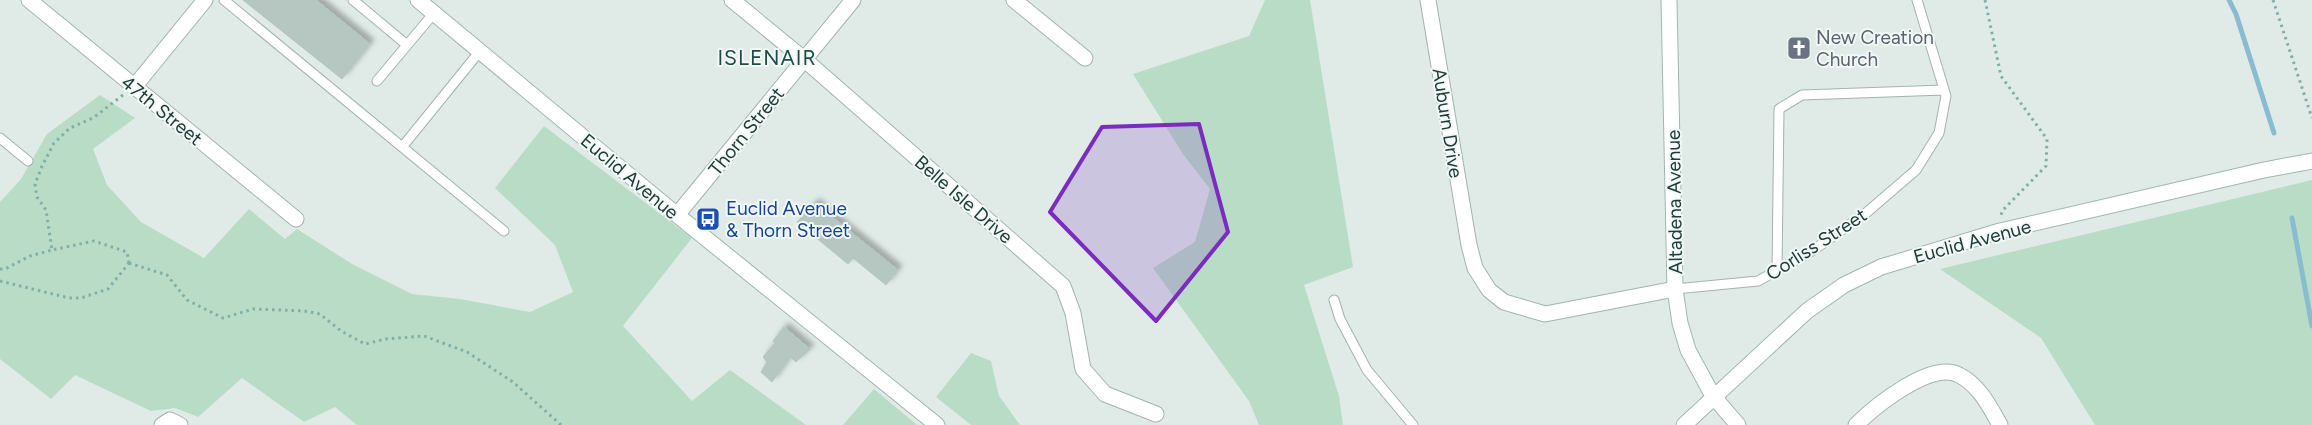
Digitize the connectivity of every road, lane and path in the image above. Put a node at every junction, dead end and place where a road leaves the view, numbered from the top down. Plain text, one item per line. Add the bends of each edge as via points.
1 (29, 0) edge
2 (205, 0) edge
3 (224, 0) edge
4 (353, 0) edge
5 (418, 0) edge
6 (732, 0) edge
7 (853, 0) edge
8 (1014, 0) edge
9 (1428, 0) edge
10 (1669, 0) edge
11 (1916, 0) edge
12 (1985, 0) edge
13 (2274, 0) edge
14 (434, 13) junction
15 (407, 45) junction
16 (480, 51) junction
17 (1086, 58) dead end
18 (805, 60) junction
19 (377, 80) dead end
20 (134, 87) junction
21 (1944, 90) junction
22 (2312, 118) edge
23 (0, 138) edge
24 (403, 146) junction
25 (28, 161) dead end
26 (2312, 161) edge
27 (677, 215) junction
28 (296, 220) dead end
29 (504, 231) dead end
30 (2000, 231) junction
31 (1469, 245) joint
32 (52, 250) junction
33 (129, 263) junction
34 (0, 269) edge
35 (1777, 270) junction
36 (0, 280) edge
37 (1675, 289) junction
38 (1334, 300) dead end
39 (1713, 396) junction
40 (1156, 414) dead end
41 (162, 425) edge
42 (180, 425) edge
43 (561, 425) edge
44 (938, 425) edge
45 (1413, 425) edge
46 (1684, 425) edge
47 (1738, 425) edge
48 (1856, 425) edge
49 (2000, 425) edge

1 - 20 street, 47th Street
2 - 20 street
3 - 24 lane
4 - 15 lane
5 - 14 street, Euclid Avenue
6 - 18 street, Belle Isle Drive
7 - 18 street, Thorn Street
8 - 17 street
9 - 31 street, Auburn Drive
10 - 37 street, Altadena Avenue
11 - 21 lane, Corliss Street
12 - 30 path via 2001,76 2047,139 2046,166 2002,212
13 - 22 path
14 - 15 lane
14 - 16 street, Euclid Avenue
15 - 19 lane
16 - 24 lane
16 - 27 street, Euclid Avenue
18 - 27 street, Thorn Street
18 - 40 street, Belle Isle Drive via 1063,286 1073,313 1083,369 1105,394
20 - 28 street, 47th Street
20 - 32 path via 93,118 70,128 54,143 42,166 35,184 37,197 46,210
21 - 35 lane, Corliss Street via 1946,96 1939,133 1916,170 1866,213 1812,251
21 - 35 lane via 1802,95 1779,109
23 - 25 lane
24 - 29 lane
26 - 30 street, Euclid Avenue
27 - 44 street, Euclid Avenue
30 - 39 street, Euclid Avenue via 1881,267 1844,285 1807,311
31 - 37 street, Corliss Street via 1475,268 1489,290 1504,302 1545,314
32 - 33 path via 94,241 127,252
32 - 34 path
33 - 36 path via 108,289 81,298 69,298
33 - 43 path via 167,275 187,300 223,318 253,309 304,311 320,314 341,332 365,344 424,336 467,352 513,382
35 - 37 lane, Corliss Street via 1758,281
37 - 39 street, Altadena Avenue via 1688,350
38 - 45 lane via 1340,319 1367,370
39 - 46 street, Euclid Avenue
39 - 47 street, Altadena Avenue
41 - 42 street via 170,420
48 - 49 street via 1901,390 1929,375 1944,372 1958,374 1973,384

